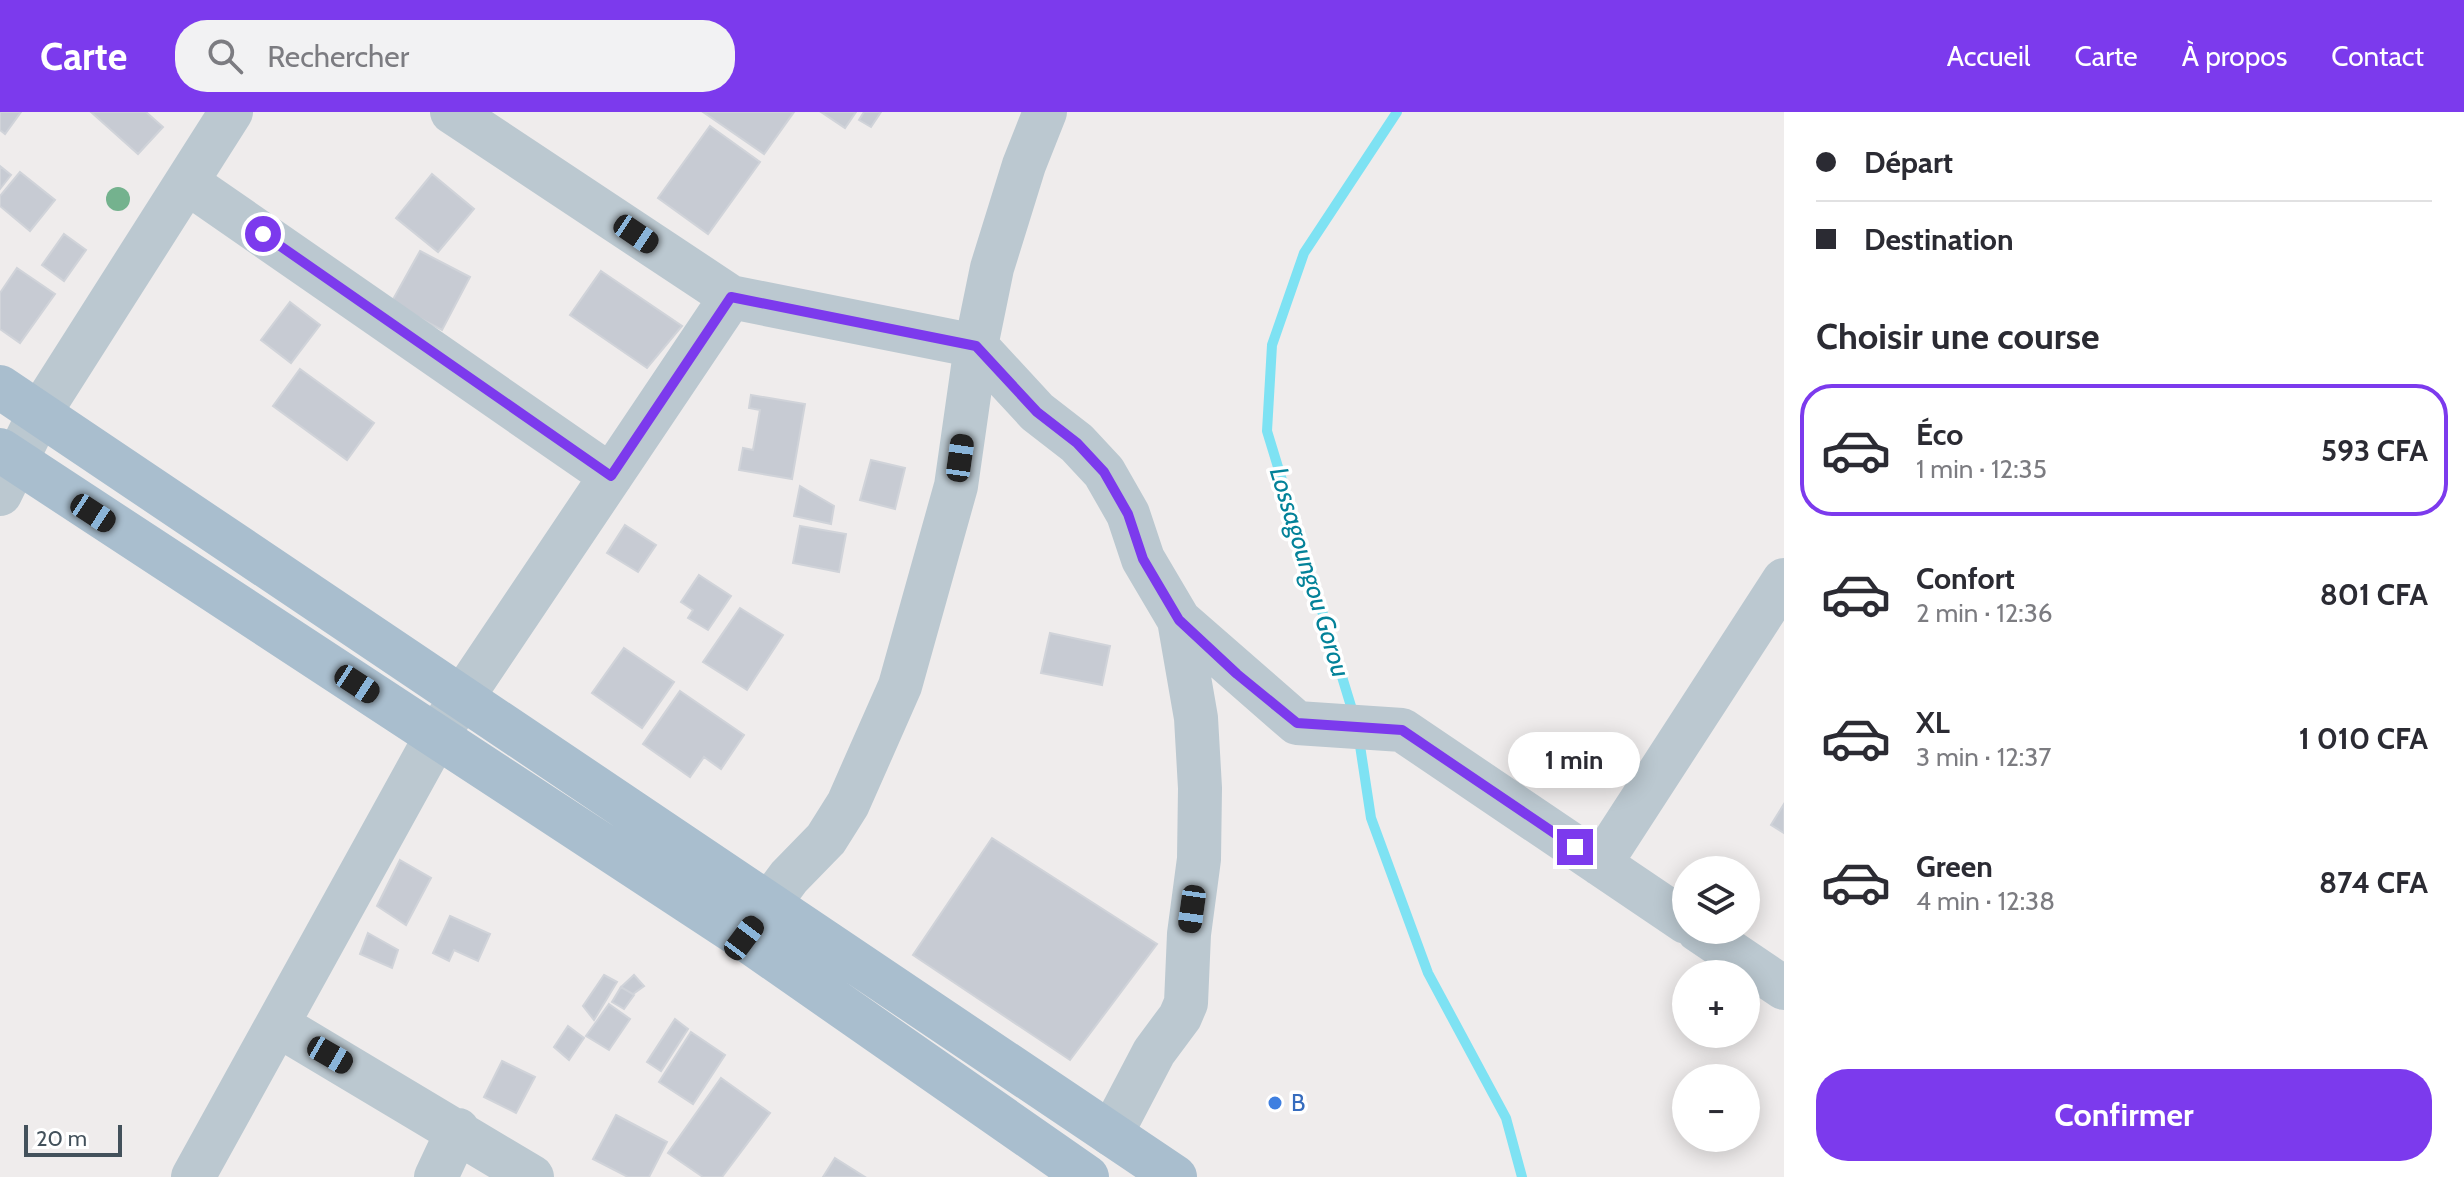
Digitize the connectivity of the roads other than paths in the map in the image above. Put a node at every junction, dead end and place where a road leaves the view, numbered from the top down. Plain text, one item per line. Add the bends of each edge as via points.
1 (231, 112) edge
2 (452, 112) edge
3 (1045, 112) edge
4 (188, 183) junction
5 (731, 297) junction
6 (976, 346) junction
7 (0, 387) edge
8 (39, 414) junction
9 (5, 469) edge
10 (611, 476) junction
11 (1784, 580) edge
12 (1179, 620) junction
13 (463, 699) junction
14 (437, 735) junction
15 (1600, 864) junction
16 (770, 902) junction
17 (1672, 913) edge
18 (744, 938) junction
19 (1719, 944) edge
20 (1784, 988) edge
21 (278, 1025) junction
22 (458, 1130) junction
23 (1111, 1134) junction
24 (193, 1177) edge
25 (436, 1177) edge
26 (532, 1177) edge
27 (1087, 1177) edge
28 (1175, 1177) edge

1 - 4 street
2 - 5 street
3 - 6 street via 992,268
4 - 8 street
4 - 10 street
5 - 6 street
5 - 10 street
6 - 12 street via 1037,412 1104,472 1128,514 1143,559
6 - 16 street via 956,486 900,686 848,804 826,839
7 - 8 main road
8 - 9 street
8 - 13 main road
9 - 14 main road
10 - 13 street
11 - 15 street
12 - 15 street via 1297,723 1402,730
12 - 23 street via 1196,718 1200,788 1186,1003
13 - 14 street
13 - 16 main road
14 - 18 main road
14 - 21 street
15 - 17 street
16 - 18 street
16 - 23 main road
18 - 27 main road
19 - 20 street
21 - 22 street
21 - 24 street
22 - 25 street
22 - 26 street
23 - 28 main road

